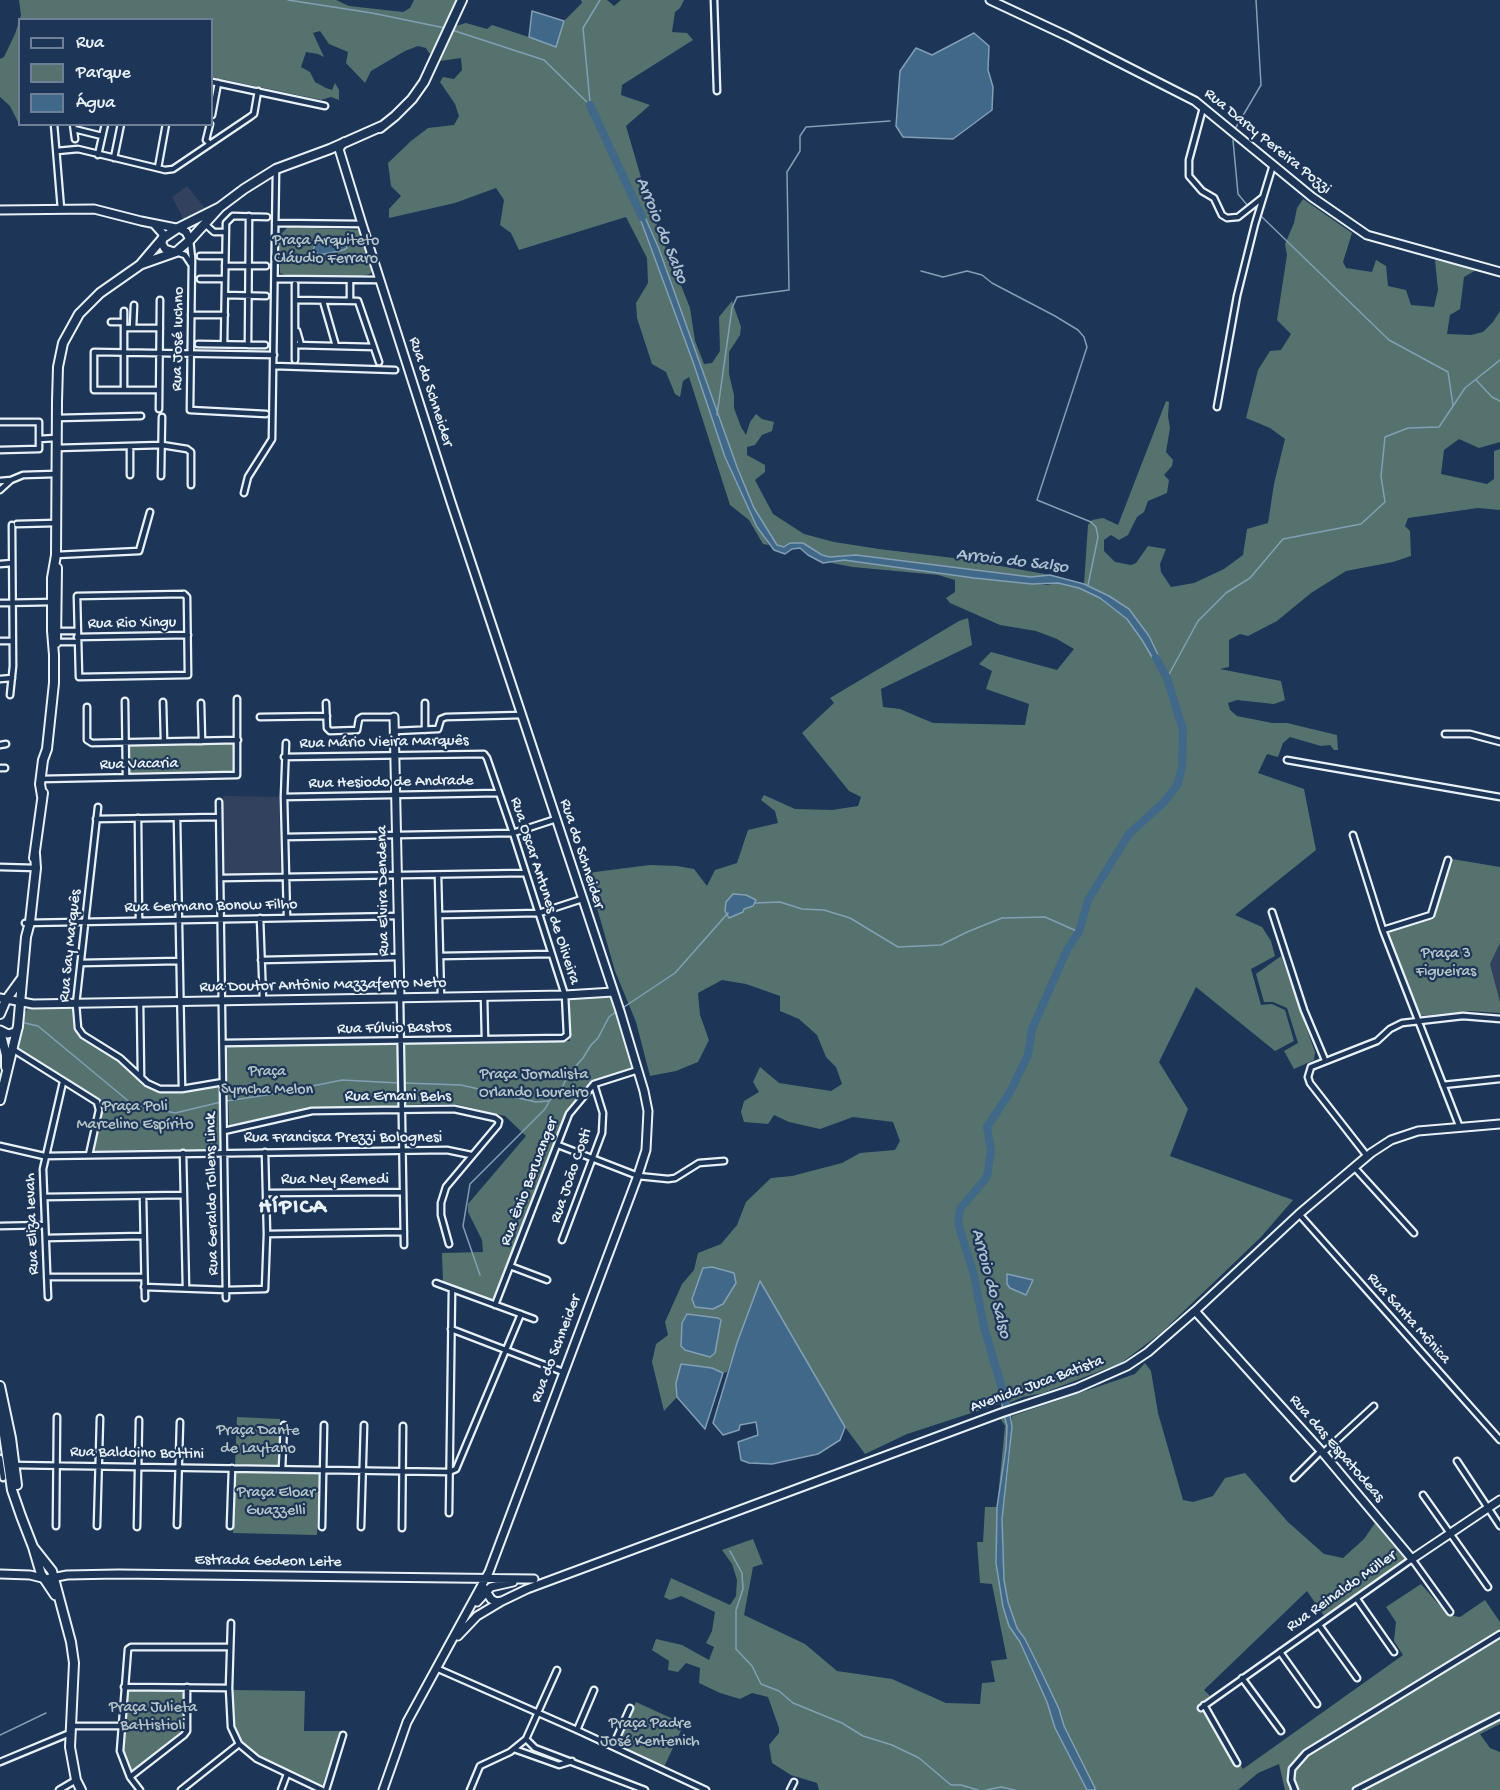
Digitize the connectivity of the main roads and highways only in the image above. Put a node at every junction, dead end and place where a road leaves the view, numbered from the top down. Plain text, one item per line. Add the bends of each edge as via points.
1 (462, 0) edge
2 (990, 0) edge
3 (338, 147) junction
4 (220, 207) junction
5 (0, 210) edge
6 (154, 224) junction
7 (178, 228) junction
8 (163, 238) junction
9 (190, 240) junction
10 (176, 252) junction
11 (140, 265) junction
12 (1500, 272) edge
13 (55, 602) junction
14 (54, 655) junction
15 (394, 717) road end
16 (22, 977) junction
17 (613, 992) junction
18 (2, 998) edge
19 (400, 998) junction
20 (21, 1003) junction
21 (0, 1014) edge
22 (18, 1026) junction
23 (0, 1030) edge
24 (6, 1074) junction
25 (0, 1100) edge
26 (1500, 1125) edge
27 (1195, 1311) junction
28 (0, 1386) edge
29 (2, 1398) edge
30 (0, 1407) edge
31 (5, 1462) edge
32 (1500, 1500) edge
33 (33, 1547) junction
34 (1412, 1560) joint
35 (50, 1568) junction
36 (39, 1569) junction
37 (0, 1574) edge
38 (30, 1575) junction
39 (67, 1575) junction
40 (560, 1576) junction
41 (53, 1577) junction
42 (43, 1578) junction
43 (534, 1579) junction
44 (487, 1581) junction
45 (503, 1584) junction
46 (58, 1599) junction
47 (502, 1601) junction
48 (452, 1642) junction
49 (81, 1790) edge
50 (382, 1790) edge

1 - 3 main road via 424,82 412,99 382,126
2 - 12 main road, Rua Darcy Pereira Pozzi via 1195,101 1312,197 1367,235
3 - 4 main road via 276,169
3 - 17 main road, Rua do Schneider
4 - 7 main road
4 - 9 main road
5 - 6 main road via 94,209
6 - 7 main road
6 - 8 main road via 163,232
7 - 8 main road
7 - 9 main road
8 - 10 main road via 165,249
8 - 11 main road
9 - 10 main road
10 - 11 main road
11 - 13 main road via 87,305 67,333 58,367
13 - 14 main road
13 - 14 main road
14 - 16 main road via 52,709
15 - 19 main road, Rua Elvira Dendena
16 - 18 main road via 15,990
16 - 20 main road
17 - 19 main road, Rua Doutor Antônio Mazzaferro Neto
17 - 44 main road, Rua do Schneider via 648,1111 646,1150
18 - 20 main road, Rua Doutor Antônio Mazzaferro Neto
18 - 21 main road
19 - 20 main road, Rua Doutor Antônio Mazzaferro Neto
20 - 22 main road
22 - 23 main road via 12,1034
22 - 24 main road
23 - 24 main road
24 - 25 main road
26 - 27 main road, Avenida Juca Batista via 1418,1131 1391,1140 1299,1214
27 - 34 main road, Rua das Espatodeas via 1322,1452
27 - 40 main road, Avenida Juca Batista via 1127,1366 1077,1388
28 - 29 main road
29 - 31 main road
30 - 31 main road
31 - 33 main road
32 - 34 main road, Rua Reinaldo Müller
33 - 35 main road
33 - 36 main road
35 - 36 main road, Estrada Gedeon Leite
35 - 39 main road, Estrada Gedeon Leite
35 - 41 main road
36 - 38 main road, Estrada Gedeon Leite
36 - 42 main road
37 - 38 main road, Estrada Gedeon Leite
38 - 42 main road, Estrada Gedeon Leite
39 - 41 main road, Estrada Gedeon Leite
39 - 44 main road, Estrada Gedeon Leite
40 - 43 main road, Avenida Juca Batista
40 - 47 main road, Avenida Juca Batista
41 - 42 main road, Estrada Gedeon Leite
41 - 46 main road
42 - 46 main road
43 - 44 main road, Avenida Juca Batista
43 - 45 main road, Avenida Juca Batista
44 - 45 main road
44 - 45 main road, Avenida Juca Batista
44 - 47 main road via 494,1601
44 - 48 main road, Avenida Juca Batista
45 - 47 main road via 507,1594
46 - 49 main road via 74,1663 70,1747
47 - 48 main road, Avenida Juca Batista via 477,1616
48 - 50 main road, Avenida Juca Batista via 407,1722

